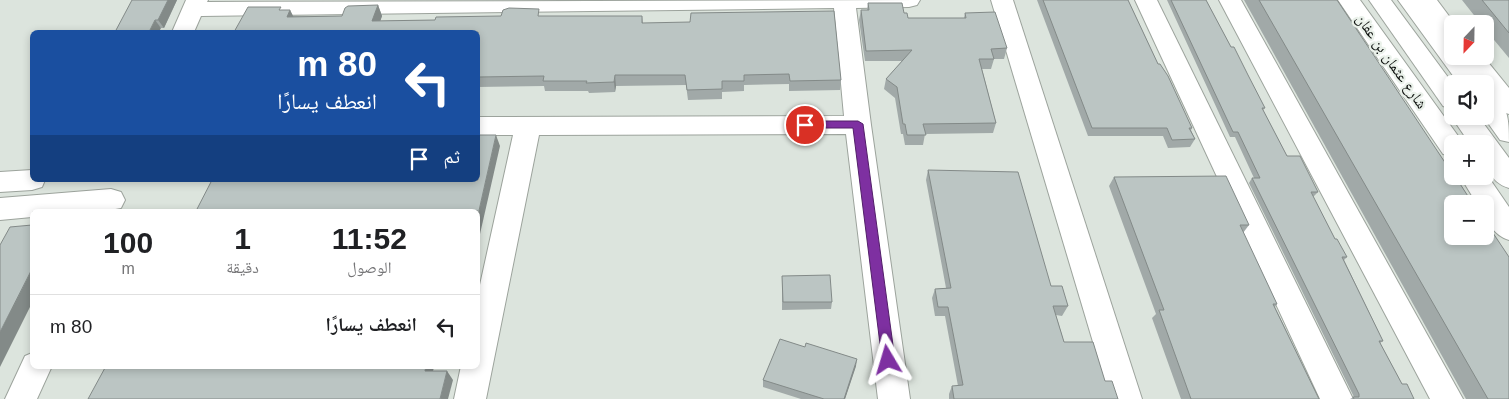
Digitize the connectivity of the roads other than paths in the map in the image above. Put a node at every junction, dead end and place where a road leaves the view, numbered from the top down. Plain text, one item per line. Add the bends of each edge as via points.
1 (909, 0) edge
2 (1002, 0) edge
3 (1146, 0) edge
4 (1230, 0) edge
5 (1349, 0) edge
6 (1380, 0) edge
7 (1409, 0) edge
8 (1425, 0) edge
9 (844, 1) edge
10 (195, 5) edge
11 (1444, 24) edge
12 (184, 30) edge
13 (1477, 65) edge
14 (1465, 75) edge
15 (1444, 89) edge
16 (1500, 96) edge
17 (858, 124) junction
18 (480, 126) edge
19 (528, 126) junction
20 (1509, 133) edge
21 (1444, 136) edge
22 (1494, 157) edge
23 (1509, 178) edge
24 (30, 180) edge
25 (0, 182) edge
26 (1479, 185) edge
27 (112, 197) edge
28 (0, 209) edge
29 (1509, 229) edge
30 (487, 276) edge
31 (480, 343) edge
32 (35, 369) edge
33 (475, 369) edge
34 (20, 399) edge
35 (470, 399) edge
36 (894, 399) edge
37 (1126, 399) edge
38 (1337, 399) edge
39 (1447, 399) edge

1 - 9 street
2 - 37 street
3 - 38 street
4 - 39 street
5 - 21 street, شارع عثمان بن عفان
6 - 15 street, شارع عثمان بن عفان
7 - 14 street
8 - 11 street
9 - 10 street
9 - 17 street
10 - 12 street
13 - 16 street
16 - 20 street
17 - 19 street
17 - 36 street
18 - 19 street
19 - 30 street
22 - 23 street
24 - 25 street
26 - 29 street
27 - 28 street
30 - 31 street
32 - 34 street
33 - 35 street

